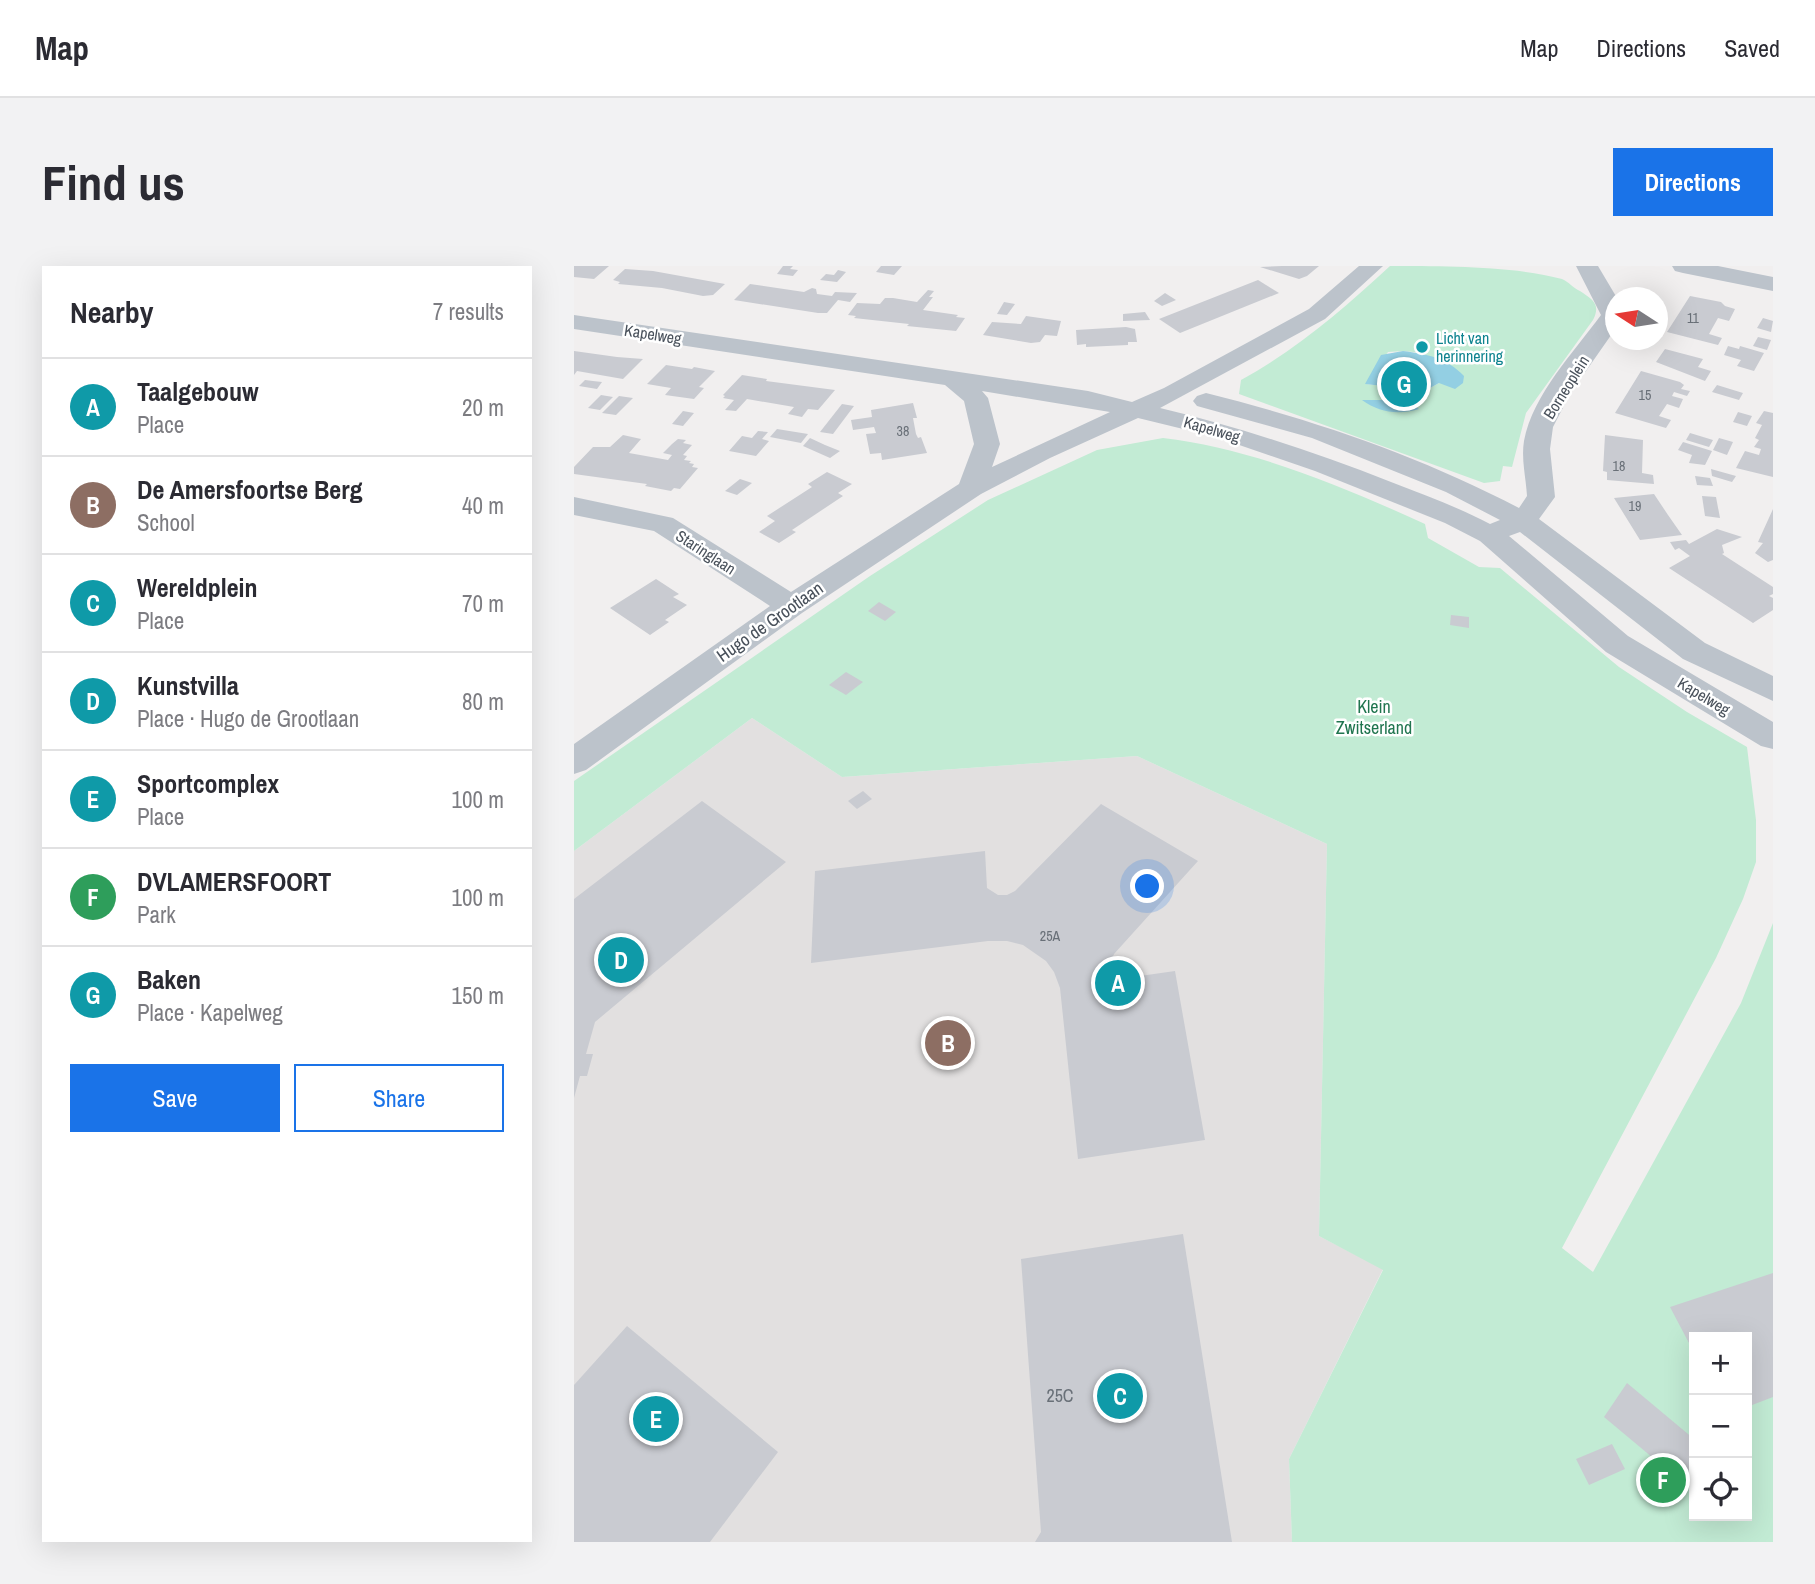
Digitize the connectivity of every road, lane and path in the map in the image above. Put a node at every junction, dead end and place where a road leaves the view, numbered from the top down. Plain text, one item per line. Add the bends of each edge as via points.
1 (1372, 266) edge
2 (1587, 266) edge
3 (1683, 266) edge
4 (1773, 284) edge
5 (574, 301) edge
6 (574, 322) edge
7 (953, 379) junction
8 (1173, 393) junction
9 (1135, 409) junction
10 (971, 488) junction
11 (574, 506) edge
12 (1523, 521) junction
13 (1490, 535) junction
14 (1521, 562) joint
15 (791, 606) junction
16 (1773, 690) edge
17 (1773, 737) edge
18 (574, 761) edge

1 - 8 street via 1317,314
2 - 12 street, Borneoplein via 1613,315 1544,421 1537,443 1541,497
3 - 4 street
5 - 8 street, Kapelweg
6 - 7 street, Kapelweg
7 - 9 street, Kapelweg
7 - 10 street via 976,398 986,444
8 - 9 street, Hugo de Grootlaan
8 - 12 street, Kapelweg via 1321,433 1456,486
9 - 10 street, Hugo de Grootlaan
9 - 13 street, Kapelweg via 1224,431 1324,465
10 - 15 street, Hugo de Grootlaan
11 - 15 street, Staringlaan via 663,524
12 - 13 street
12 - 16 street, Kapelweg via 1694,652
13 - 14 street, Kapelweg
14 - 17 street, Kapelweg via 1617,644
15 - 18 street, Hugo de Grootlaan

